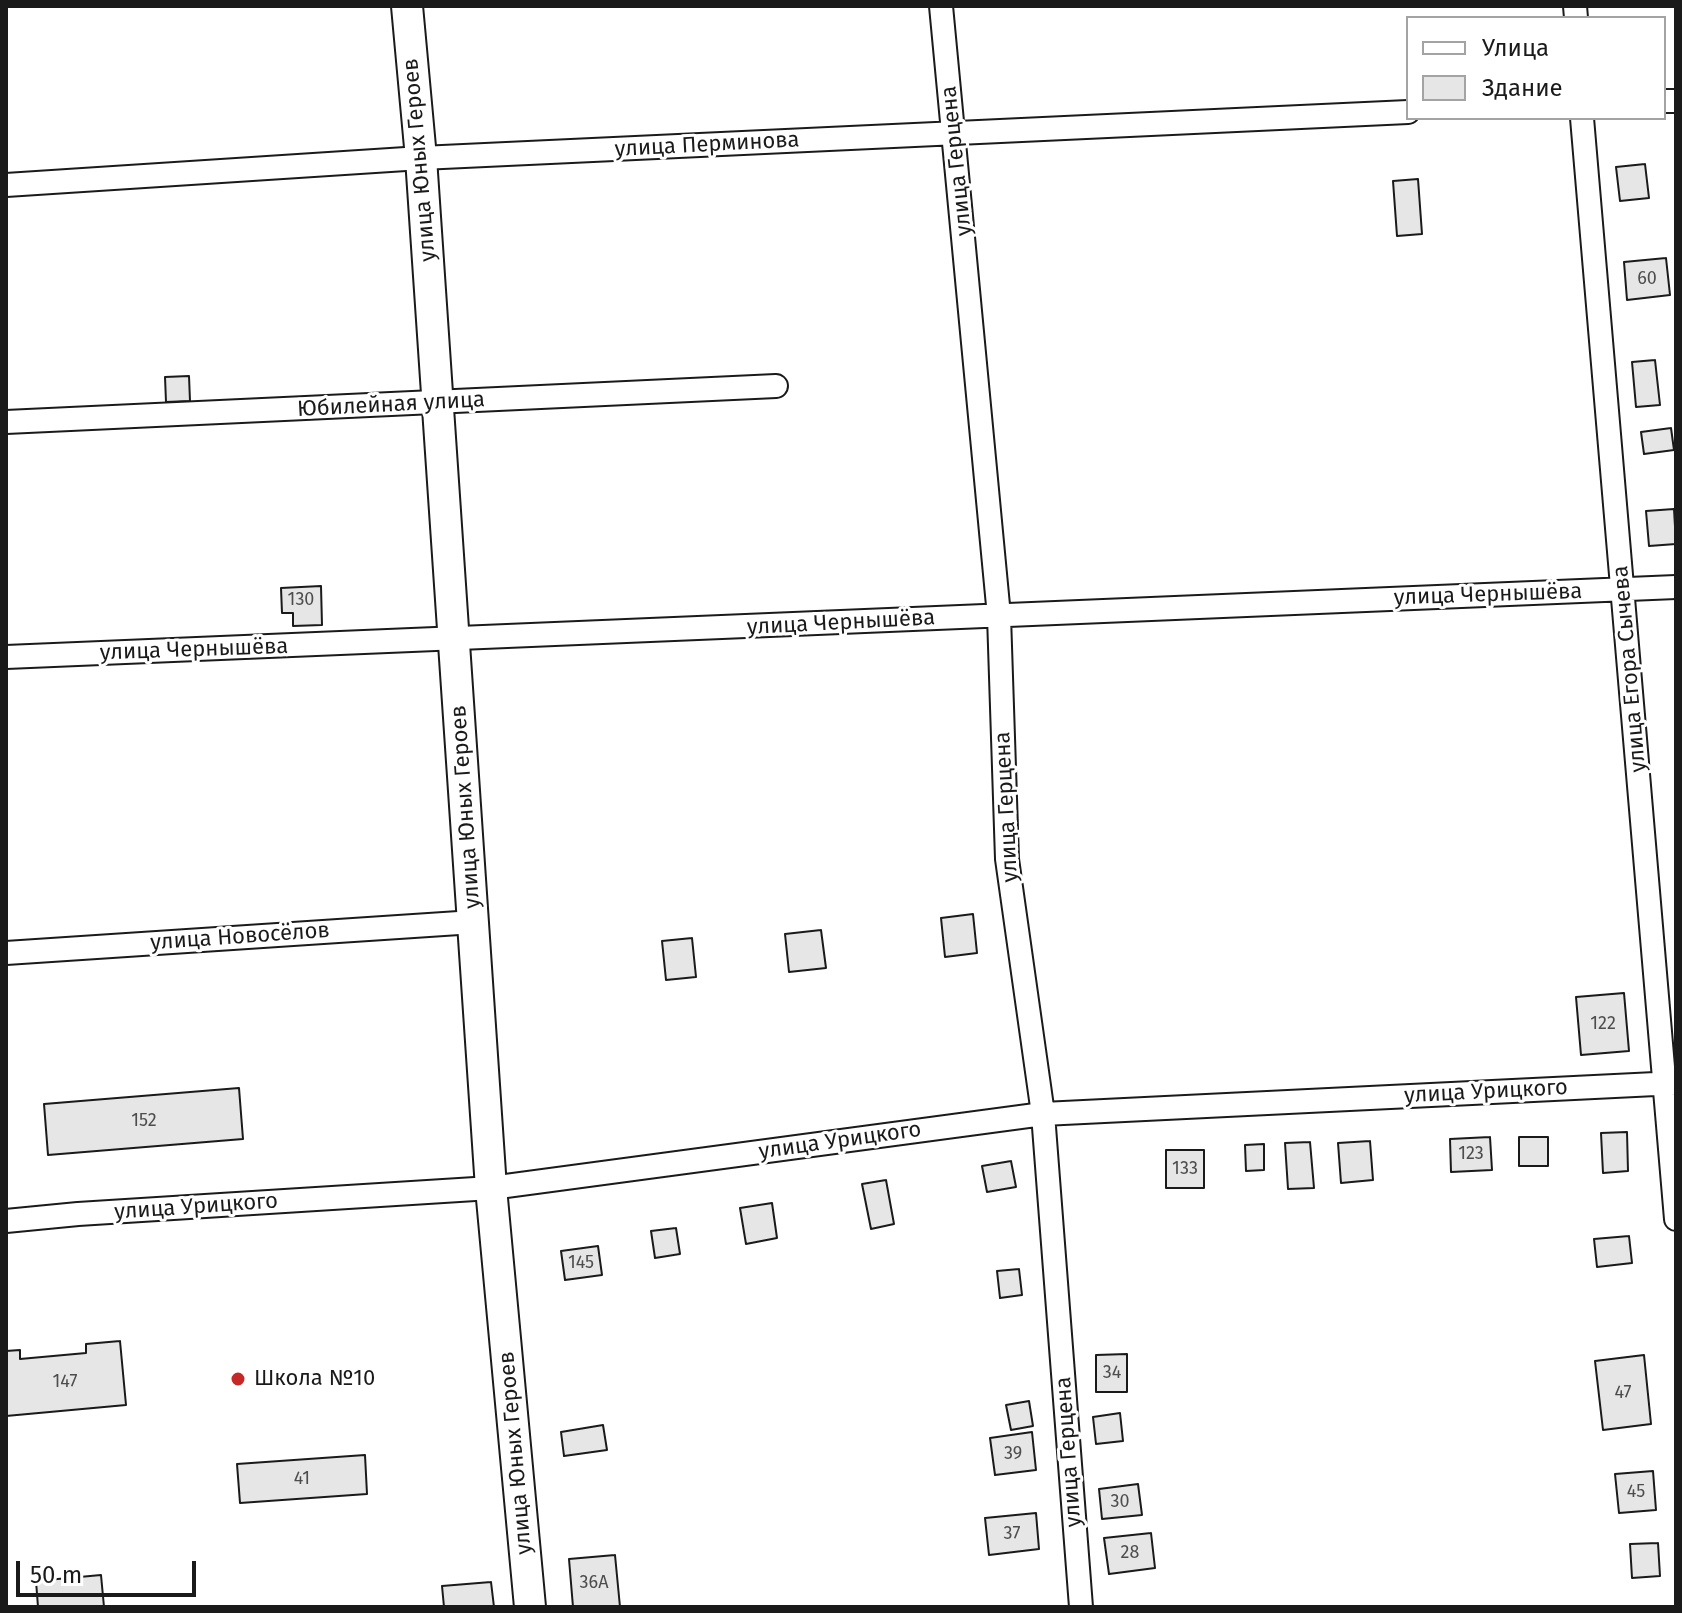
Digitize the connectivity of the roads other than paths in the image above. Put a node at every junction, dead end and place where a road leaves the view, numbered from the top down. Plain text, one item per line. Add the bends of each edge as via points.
1 (407, 6) edge
2 (941, 6) edge
3 (1406, 112) edge
4 (1582, 120) edge
5 (955, 133) junction
6 (421, 158) junction
7 (6, 185) edge
8 (776, 386) dead end
9 (438, 403) junction
10 (6, 422) edge
11 (1676, 587) edge
12 (1623, 590) junction
13 (999, 616) junction
14 (454, 640) junction
15 (6, 657) edge
16 (474, 922) junction
17 (6, 953) edge
18 (1670, 1084) edge
19 (1043, 1114) junction
20 (491, 1188) junction
21 (1676, 1219) edge
22 (6, 1221) edge
23 (530, 1607) edge
24 (1081, 1607) edge

1 - 6 street, улица Юных Героев
2 - 5 street, улица Герцена
3 - 5 street, улица Перминова
4 - 12 street, улица Егора Сычева
5 - 6 street, улица Перминова
5 - 13 street, улица Герцена
6 - 7 street, улица Перминова
6 - 9 street, улица Юных Героев
8 - 9 street, Юбилейная улица
9 - 10 street, Юбилейная улица
9 - 14 street, улица Юных Героев
11 - 12 street, улица Чернышёва
12 - 13 street, улица Чернышёва
12 - 18 street, улица Егора Сычева
13 - 14 street, улица Чернышёва
13 - 19 street, улица Герцена via 1007,859
14 - 15 street, улица Чернышёва
14 - 16 street, улица Юных Героев
16 - 17 street, улица Новосёлов
16 - 20 street, улица Юных Героев
18 - 19 street, улица Урицкого
18 - 21 street, улица Егора Сычева
19 - 20 street, улица Урицкого
19 - 24 street, улица Герцена
20 - 22 street, улица Урицкого
20 - 23 street, улица Юных Героев

